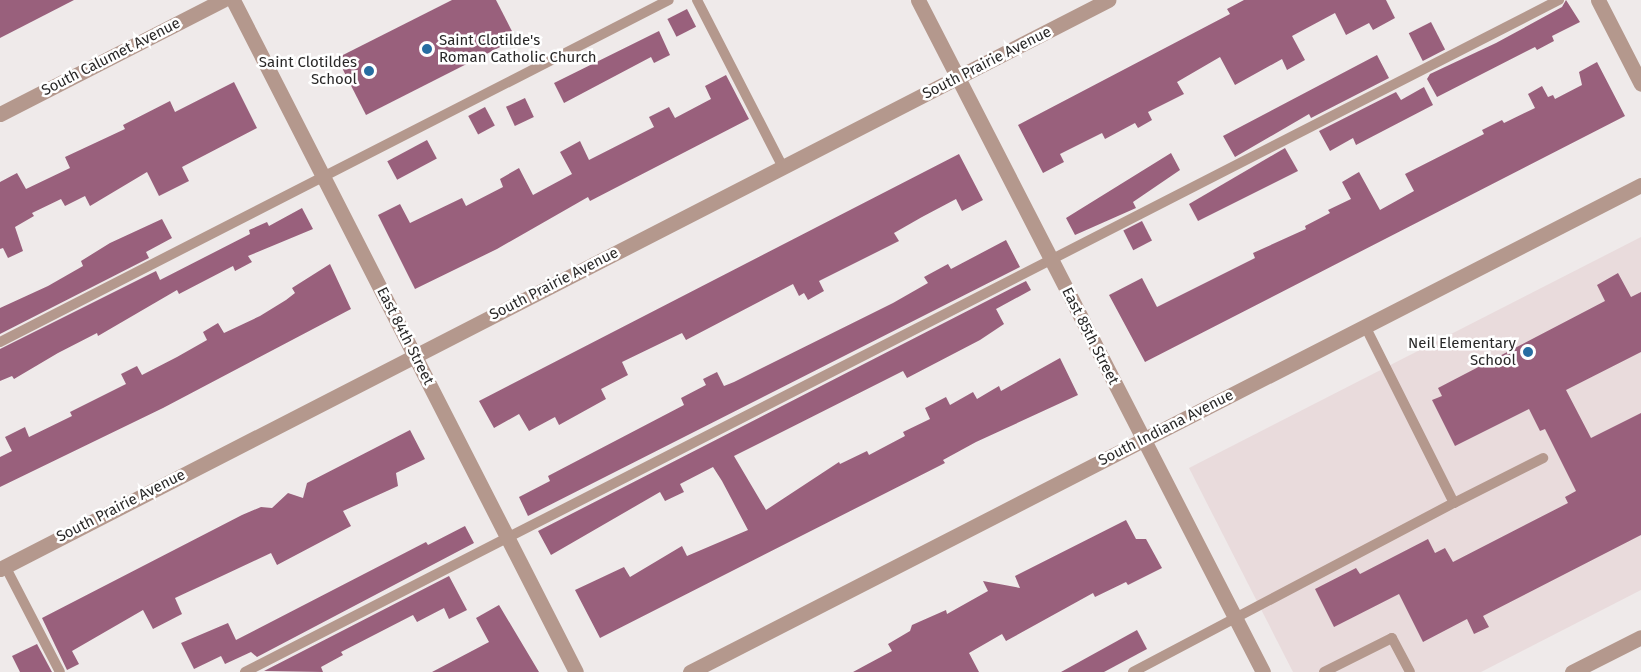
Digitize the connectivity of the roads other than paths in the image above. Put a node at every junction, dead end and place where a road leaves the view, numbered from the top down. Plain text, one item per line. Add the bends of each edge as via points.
1 (223, 0) edge
2 (232, 0) edge
3 (669, 0) edge
4 (697, 0) edge
5 (918, 0) edge
6 (1108, 0) edge
7 (1559, 0) edge
8 (1598, 0) edge
9 (958, 78) junction
10 (1641, 84) edge
11 (0, 114) edge
12 (783, 167) junction
13 (322, 175) junction
14 (1641, 185) edge
15 (1051, 260) junction
16 (1365, 326) junction
17 (0, 342) edge
18 (414, 355) junction
19 (1144, 440) junction
20 (1543, 458) dead end
21 (1454, 503) junction
22 (508, 538) junction
23 (3, 568) edge
24 (1236, 619) junction
25 (1641, 637) edge
26 (60, 672) edge
27 (245, 672) edge
28 (576, 672) edge
29 (690, 672) edge
30 (1133, 672) edge
31 (1263, 672) edge
32 (1324, 672) edge
33 (1410, 672) edge
34 (1572, 672) edge

1 - 11 street, South Calumet Avenue
2 - 13 street, East 84th Street
3 - 13 lane
4 - 12 lane
5 - 9 street, East 85th Street
6 - 9 street, South Prairie Avenue
7 - 15 lane
8 - 10 street
9 - 12 street, South Prairie Avenue
9 - 15 street, East 85th Street
12 - 18 street, South Prairie Avenue
13 - 17 lane
13 - 18 street, East 84th Street
14 - 16 street, South Indiana Avenue
15 - 19 street, East 85th Street
15 - 22 lane
16 - 19 street, South Indiana Avenue
16 - 21 lane
18 - 22 street, East 84th Street
18 - 23 street, South Prairie Avenue
19 - 24 street, East 85th Street
19 - 29 street, South Indiana Avenue
20 - 21 lane
21 - 24 lane
22 - 27 lane
22 - 28 street, East 84th Street
23 - 26 lane
24 - 30 lane
24 - 31 street, East 85th Street
25 - 34 street
32 - 33 lane via 1392,638

